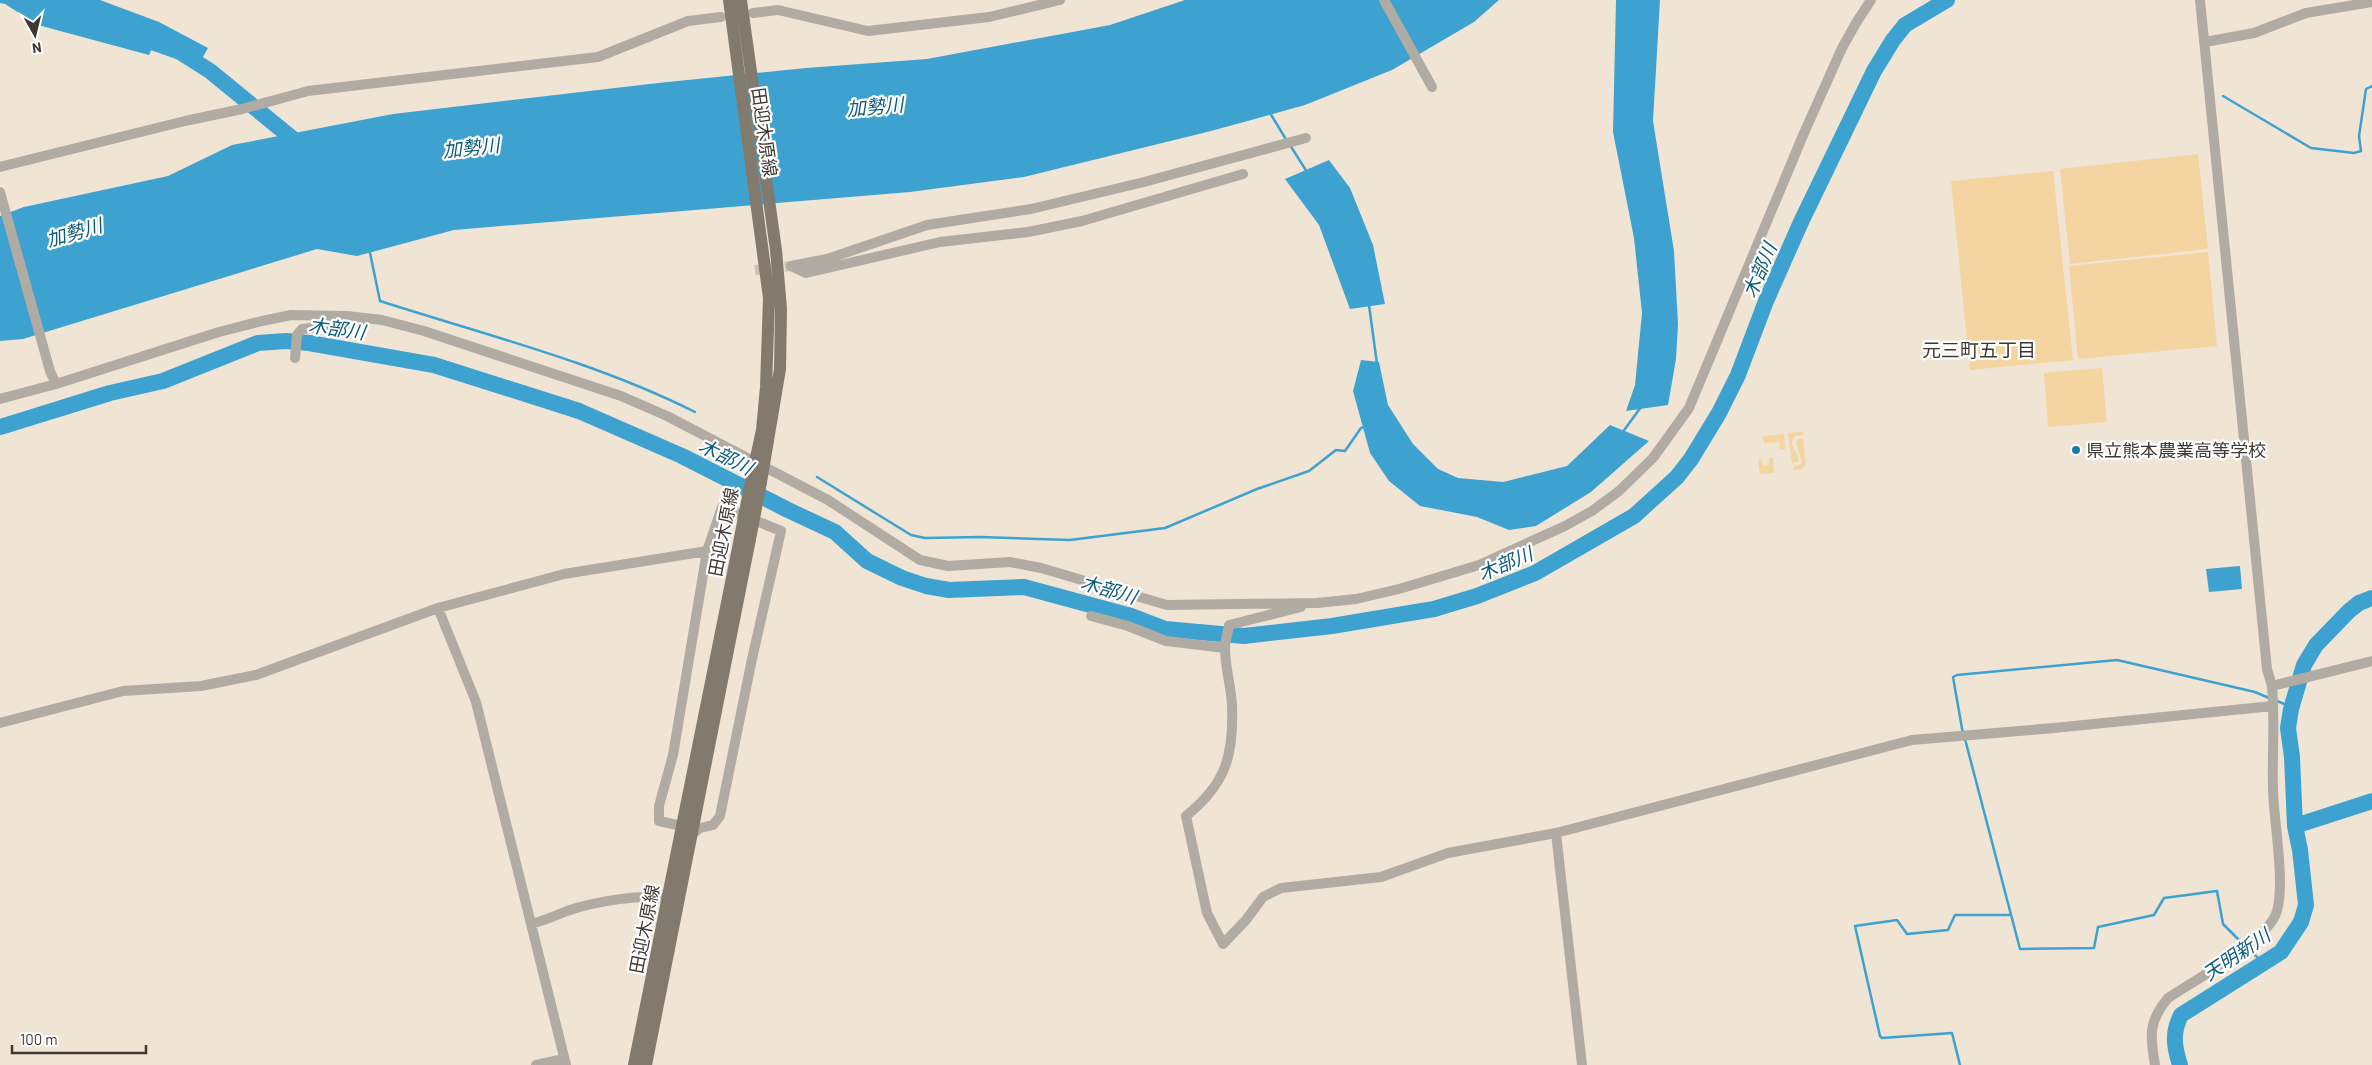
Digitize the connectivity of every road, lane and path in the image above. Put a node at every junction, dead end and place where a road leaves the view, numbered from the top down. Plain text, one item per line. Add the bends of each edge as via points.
1 (729, 0) edge
2 (741, 0) edge
3 (1060, 0) edge
4 (1384, 0) edge
5 (1871, 0) edge
6 (2200, 0) edge
7 (2372, 2) edge
8 (753, 13) dead end
9 (721, 17) dead end
10 (740, 38) junction
11 (2205, 42) junction
12 (1432, 87) dead end
13 (1306, 138) dead end
14 (0, 167) edge
15 (1243, 174) dead end
16 (0, 192) edge
17 (382, 320) junction
18 (295, 358) dead end
19 (56, 384) junction
20 (0, 399) edge
21 (759, 464) junction
22 (707, 551) junction
23 (1317, 602) junction
24 (438, 608) junction
25 (1091, 616) dead end
26 (1226, 645) junction
27 (2372, 661) edge
28 (2272, 686) junction
29 (2273, 706) junction
30 (0, 724) edge
31 (687, 830) junction
32 (1556, 833) junction
33 (673, 900) junction
34 (531, 924) junction
35 (565, 1062) edge
36 (536, 1065) edge
37 (634, 1065) edge
38 (646, 1065) edge
39 (1582, 1065) edge
40 (2155, 1065) edge

1 - 10 main road, 田迎木原線
2 - 10 main road, 田迎木原線
3 - 8 street via 989,17 868,32 778,10
4 - 12 street
5 - 23 street via 1838,56 1689,408 1653,458 1592,511 1479,565 1356,599
6 - 11 street
7 - 11 street via 2306,13 2254,33
9 - 14 street via 688,22 598,56 308,91
10 - 21 main road, 田迎木原線 via 765,214 770,330
11 - 28 street via 2266,661
13 - 15 street via 1032,209 927,224 826,259 791,266 806,273 940,242 1028,232 1109,213
16 - 19 street
17 - 18 street via 302,329 297,335
17 - 19 street via 291,315 219,332
17 - 21 street via 621,396
19 - 20 street
21 - 23 street via 828,500 920,560 948,566 1010,562 1167,605
21 - 31 main road, 田迎木原線, bridge
22 - 24 street via 564,574
22 - 31 street via 673,755 659,806 659,821
22 - 31 street via 722,507 781,531 720,816 713,825
23 - 26 street via 1229,626
24 - 30 street via 256,675 201,686 123,691
24 - 34 street via 476,702
25 - 26 street via 1166,641
26 - 32 street via 1232,705 1230,753 1224,772 1206,800 1186,816 1207,913 1223,944 1263,897 1281,888 1381,877 1448,853
27 - 28 street
28 - 29 street
29 - 32 street via 1912,740
29 - 40 street via 2273,791 2279,893 2275,916 2264,931 2244,948 2168,998 2161,1006 2150,1036
31 - 33 main road, 田迎木原線
32 - 39 street
33 - 34 street via 638,898 586,906
33 - 37 main road, 田迎木原線
33 - 38 main road, 田迎木原線
34 - 35 street
35 - 36 street

